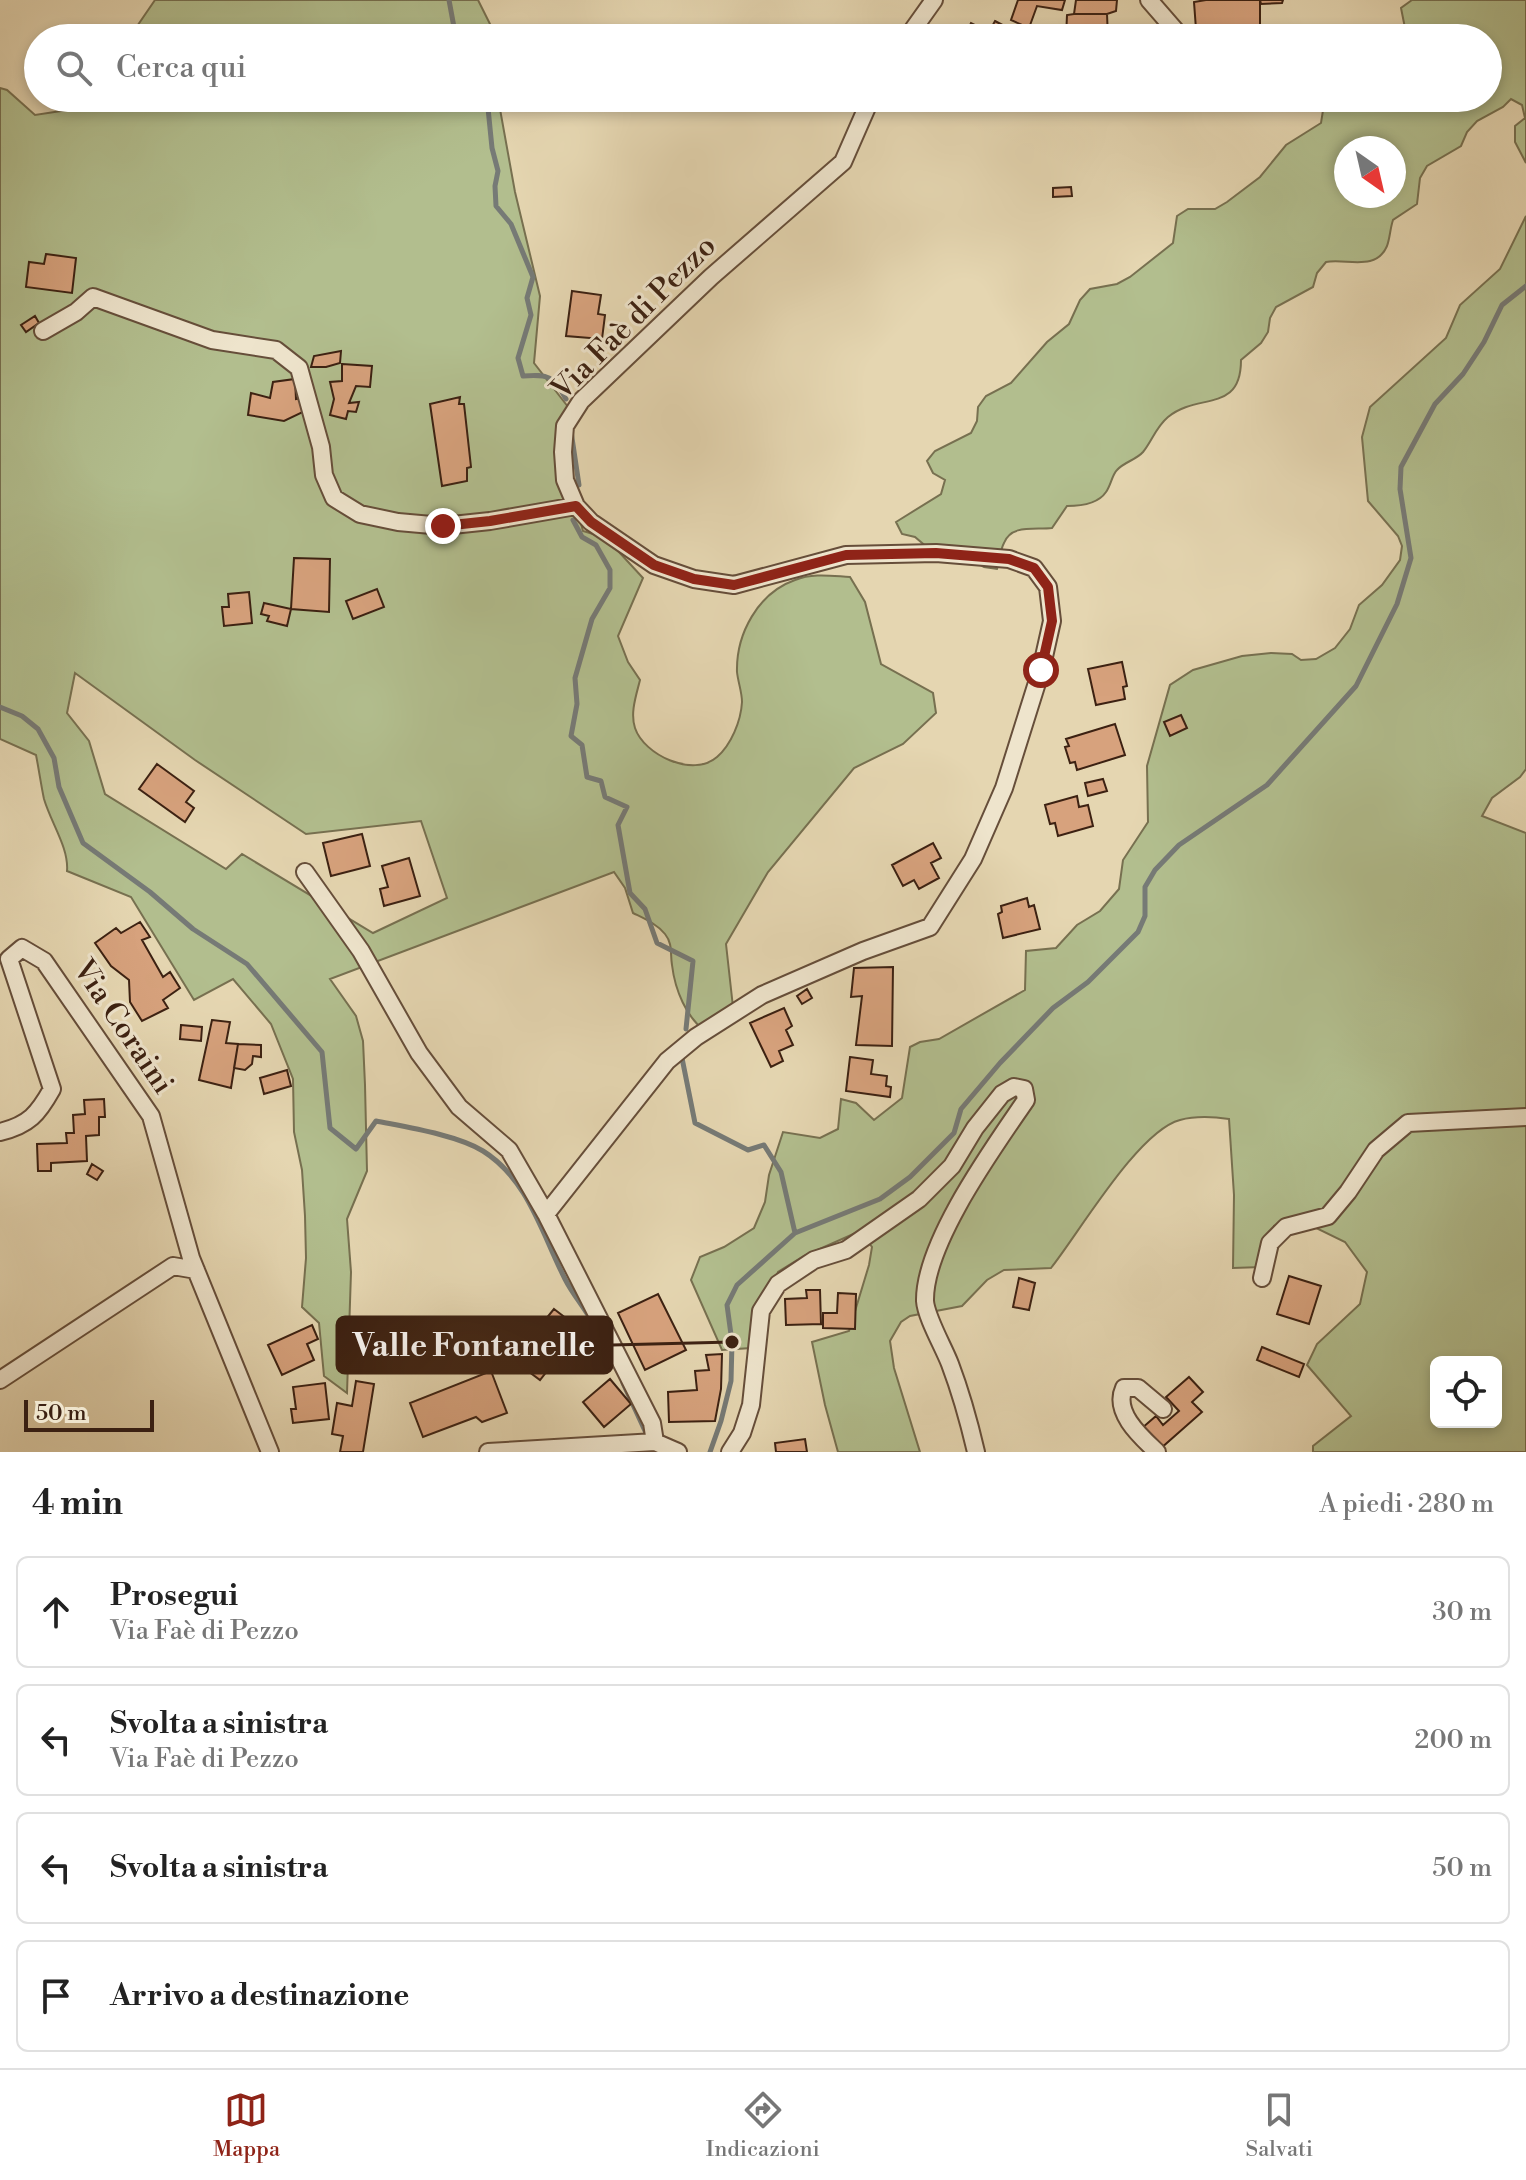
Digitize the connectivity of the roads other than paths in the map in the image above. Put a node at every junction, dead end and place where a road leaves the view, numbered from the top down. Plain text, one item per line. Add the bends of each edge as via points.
1 (934, 0) edge
2 (1149, 0) edge
3 (917, 24) edge
4 (1170, 24) edge
5 (865, 112) edge
6 (43, 331) dead end
7 (576, 506) junction
8 (305, 872) dead end
9 (1526, 1117) edge
10 (0, 1132) edge
11 (546, 1214) junction
12 (196, 1270) junction
13 (1262, 1278) dead end
14 (0, 1380) edge
15 (1163, 1409) dead end
16 (655, 1442) junction
17 (270, 1452) edge
18 (488, 1452) edge
19 (678, 1452) edge
20 (730, 1452) edge
21 (976, 1452) edge
22 (1157, 1452) edge

1 - 3 street
2 - 4 street
5 - 7 street, Via Faè di Pezzo via 843,162 581,401 565,426 563,452 565,480
6 - 7 street via 93,297 212,340 276,350 299,368 334,498 360,514 443,526
7 - 11 street via 654,565 734,585 846,555 936,553 1009,559 1034,568 1048,587 1052,621 1004,788 973,859 930,927 762,995 696,1037 667,1061
8 - 11 street via 361,951 419,1053 459,1107 509,1150
9 - 13 street via 1408,1123 1376,1150 1328,1216 1286,1227 1270,1243
10 - 12 street, Via Coraini via 37,1114 52,1089 9,959 22,948 44,961 151,1116
11 - 16 street via 652,1423
12 - 14 street via 173,1266
12 - 17 street, Via Coraini
15 - 22 street via 1138,1388 1124,1388 1120,1396 1137,1433
16 - 18 street
16 - 19 street
20 - 21 street via 751,1405 761,1311 778,1284 814,1260 846,1250 919,1199 952,1166 1002,1094 1014,1087 1024,1089 1026,1100 941,1240 925,1303 965,1404

